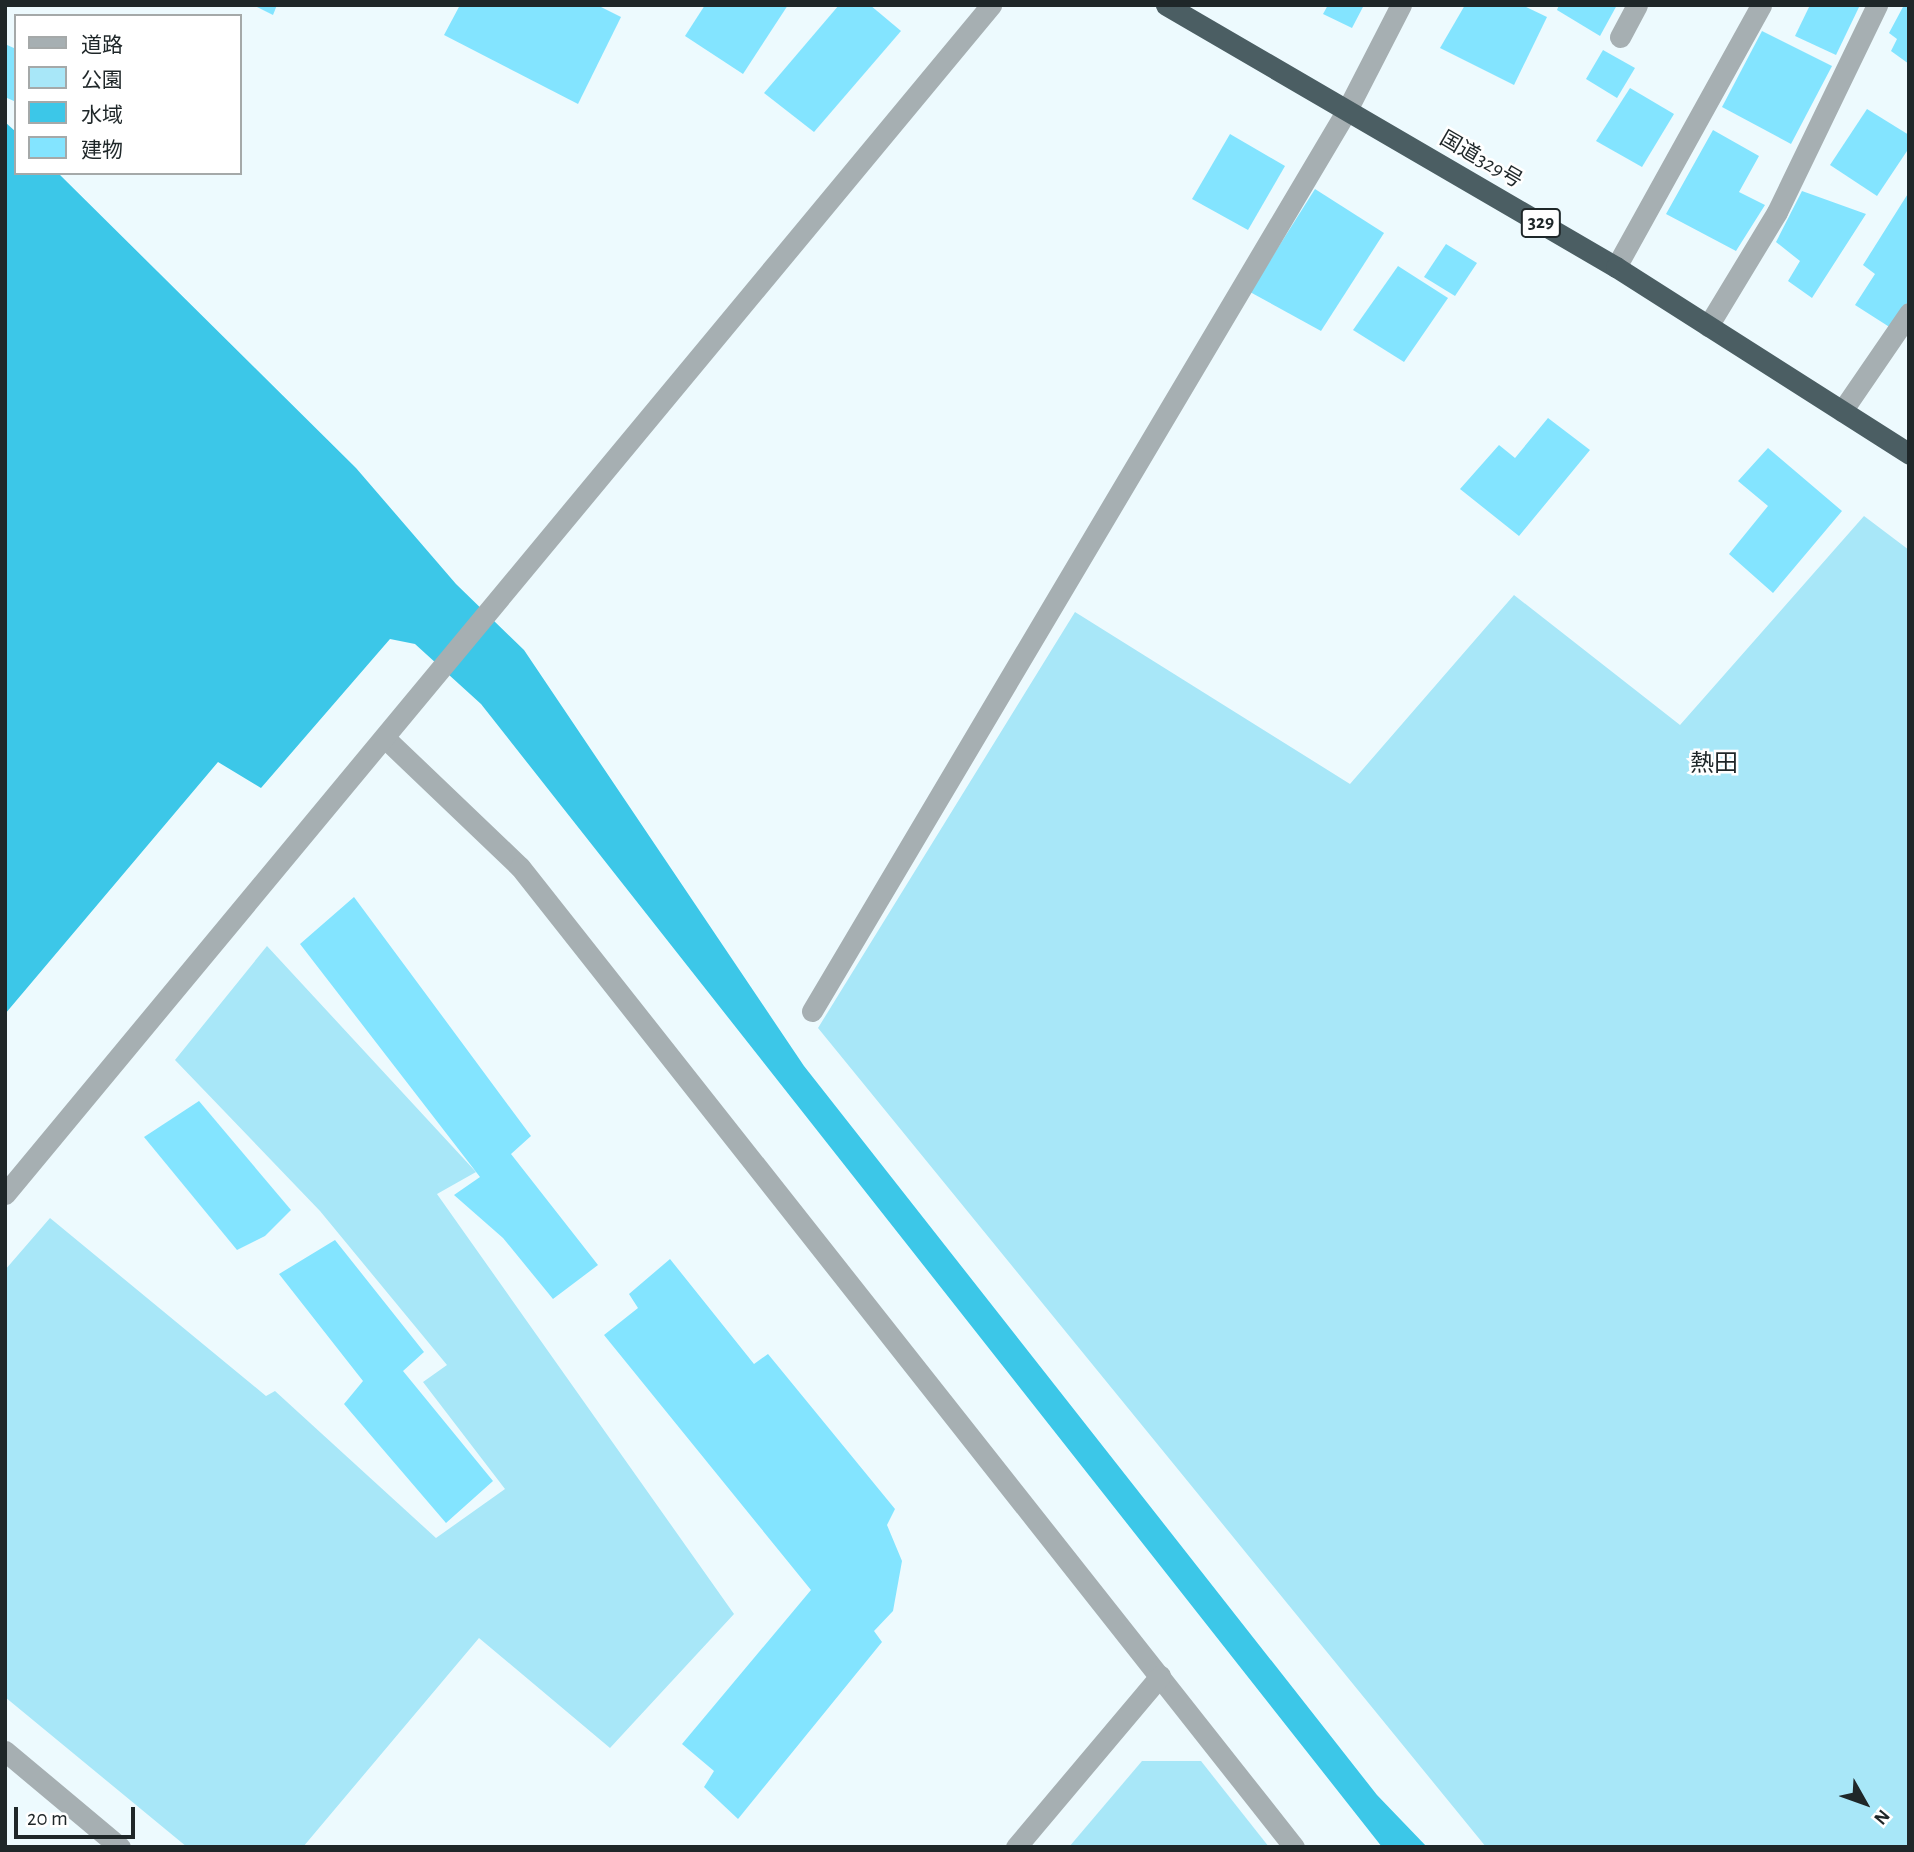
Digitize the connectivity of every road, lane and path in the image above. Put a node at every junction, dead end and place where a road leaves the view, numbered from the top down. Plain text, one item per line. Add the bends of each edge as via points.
1 (991, 5) edge
2 (1166, 5) edge
3 (1401, 5) edge
4 (1637, 5) edge
5 (1761, 5) edge
6 (1877, 5) edge
7 (1620, 37) dead end
8 (1347, 110) junction
9 (1616, 267) junction
10 (1909, 313) edge
11 (1708, 326) junction
12 (1842, 411) junction
13 (1909, 454) edge
14 (386, 739) junction
15 (811, 1012) dead end
16 (5, 1194) edge
17 (1160, 1676) junction
18 (5, 1751) edge
19 (120, 1847) edge
20 (1016, 1847) edge
21 (1294, 1847) edge

1 - 14 street
2 - 8 highway, 国道329号 / 329
3 - 8 street
4 - 7 street
5 - 9 street
6 - 11 street via 1777,212
8 - 9 highway, 国道329号 / 329
8 - 15 street
9 - 11 highway, 国道329号 / 329
10 - 12 street
11 - 12 highway, 国道329号 / 329
12 - 13 highway, 国道329号 / 329
14 - 16 street
14 - 17 street via 520,867
17 - 20 street
17 - 21 street
18 - 19 street

